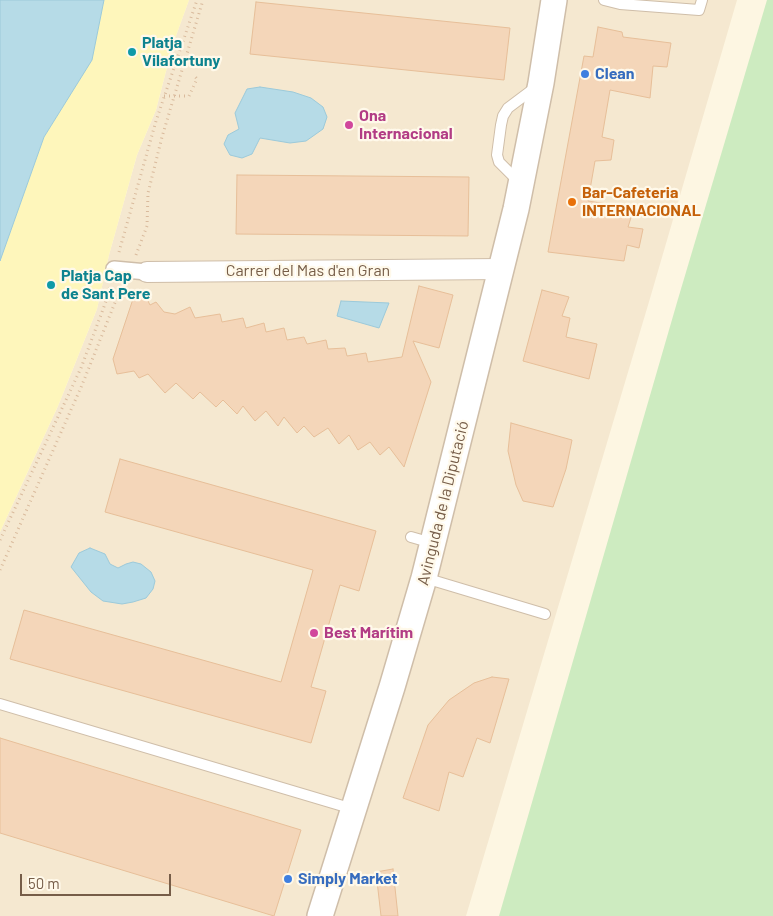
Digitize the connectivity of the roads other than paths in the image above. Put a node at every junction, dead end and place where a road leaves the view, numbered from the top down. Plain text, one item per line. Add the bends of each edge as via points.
1 (554, 0) edge
2 (562, 0) edge
3 (604, 0) edge
4 (702, 0) edge
5 (541, 83) junction
6 (502, 269) junction
7 (114, 270) road end
8 (147, 272) joint
9 (424, 578) junction
10 (545, 614) dead end
11 (0, 704) edge
12 (354, 810) junction
13 (320, 916) edge

1 - 5 street, Avinguda de la Diputació
2 - 5 street, Avinguda de la Diputació
3 - 4 lane via 699,10
5 - 6 street, Avinguda de la Diputació
6 - 8 street, Carrer del Mas d'en Gran
6 - 9 street, Avinguda de la Diputació via 422,540
7 - 8 street, Carrer del Mas d'en Gran
9 - 10 lane
9 - 12 street, Avinguda de la Diputació
11 - 12 lane
12 - 13 street, Avinguda de la Diputació

